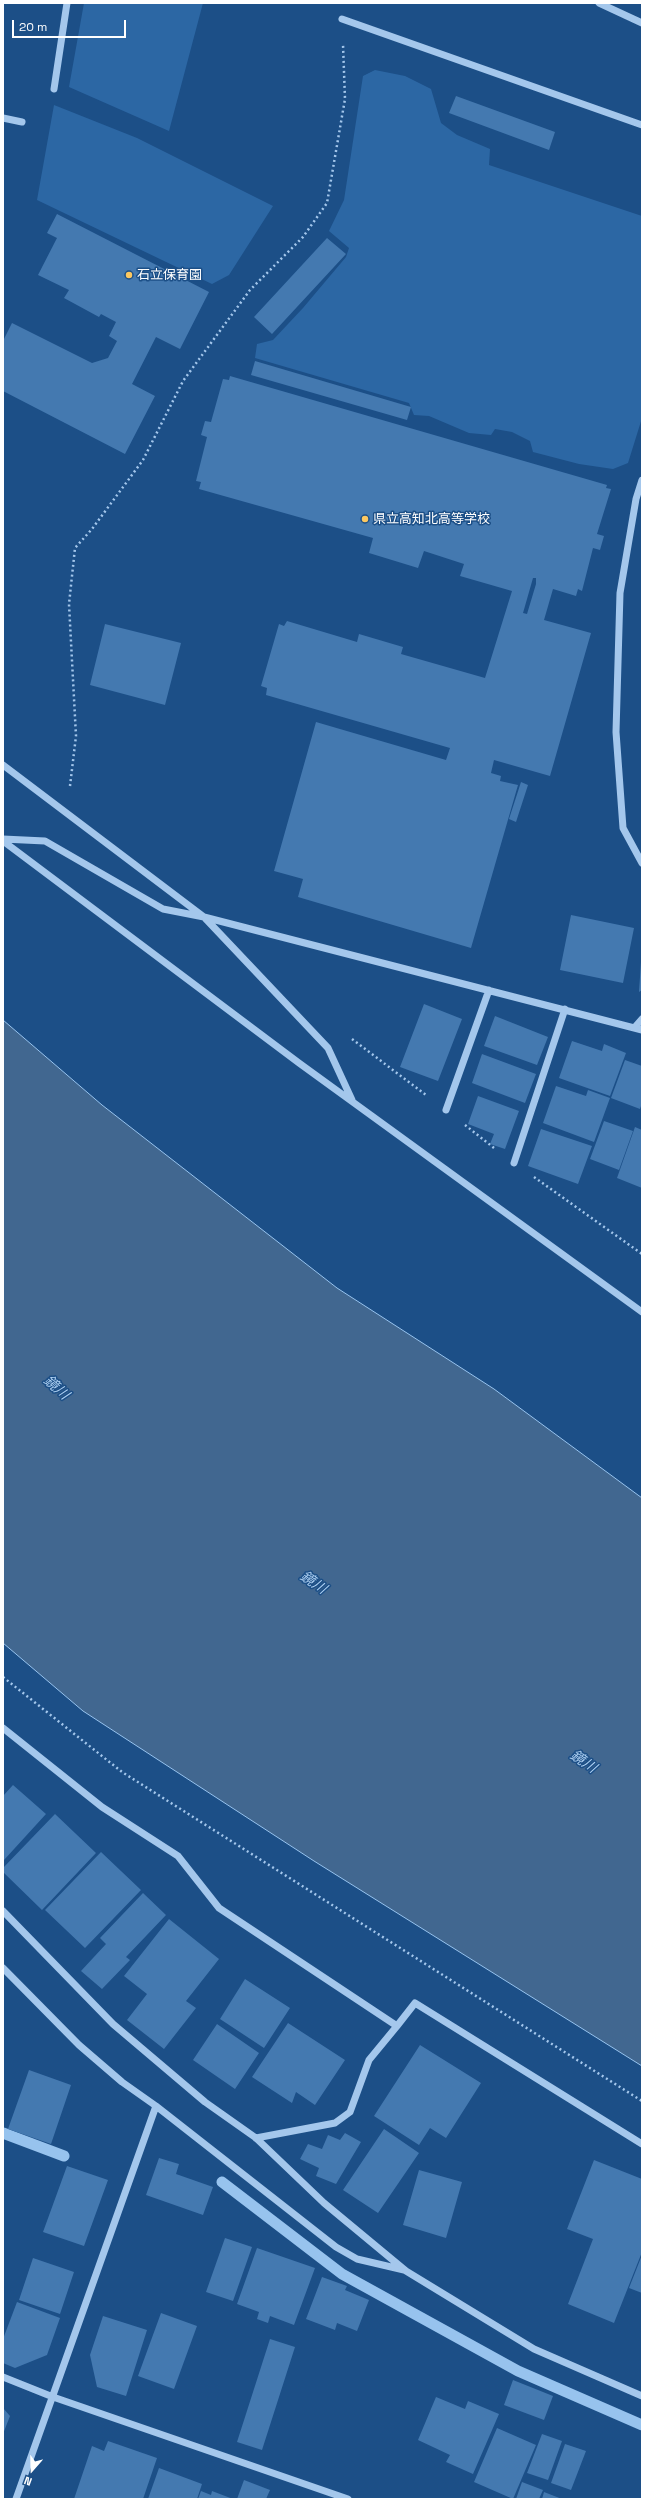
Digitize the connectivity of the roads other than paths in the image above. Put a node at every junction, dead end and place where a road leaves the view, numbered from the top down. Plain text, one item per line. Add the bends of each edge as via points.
1 (67, 3) edge
2 (599, 3) edge
3 (342, 19) road end
4 (642, 23) edge
5 (54, 88) dead end
6 (3, 118) edge
7 (22, 122) dead end
8 (642, 125) edge
9 (642, 480) edge
10 (3, 765) edge
11 (3, 840) edge
12 (642, 863) edge
13 (204, 917) junction
14 (490, 990) junction
15 (565, 1009) junction
16 (642, 1019) edge
17 (638, 1028) edge
18 (352, 1100) junction
19 (446, 1110) dead end
20 (514, 1163) dead end
21 (642, 1312) edge
22 (3, 1728) edge
23 (3, 1911) edge
24 (3, 1968) edge
25 (396, 2026) junction
26 (156, 2106) junction
27 (256, 2138) junction
28 (642, 2144) edge
29 (406, 2271) junction
30 (3, 2376) edge
31 (642, 2396) edge
32 (53, 2397) junction
33 (16, 2499) edge
34 (348, 2499) edge

1 - 5 street
2 - 4 street
3 - 8 street
6 - 7 street
9 - 12 street via 636,499 620,593 616,732 623,828
10 - 13 street
11 - 13 street via 45,842 163,909
11 - 18 street
13 - 14 street
13 - 18 street via 328,1048
14 - 15 street
14 - 19 street
15 - 17 street
15 - 20 street
16 - 17 street
18 - 21 street
22 - 25 street via 102,1807 178,1856 219,1908
23 - 27 street via 113,2024 205,2102
24 - 26 street via 79,2045 122,2082
25 - 27 street via 369,2060 350,2112 335,2123
25 - 28 street via 415,2003
26 - 29 street via 336,2247 357,2260
26 - 32 street
27 - 29 street via 324,2203
29 - 31 street via 534,2349
30 - 32 street
32 - 33 street
32 - 34 street

